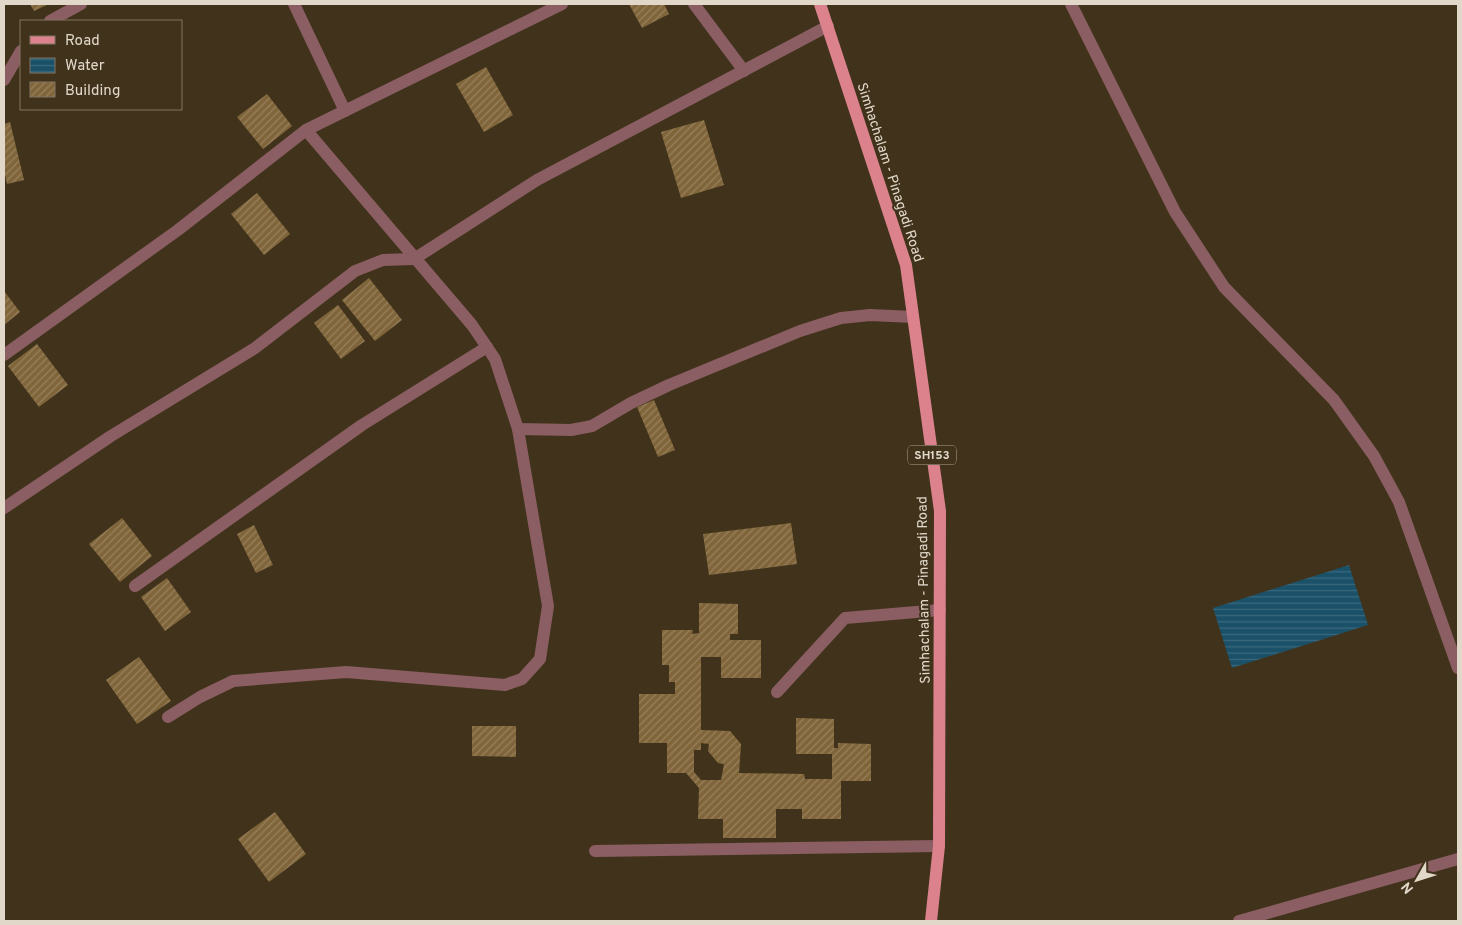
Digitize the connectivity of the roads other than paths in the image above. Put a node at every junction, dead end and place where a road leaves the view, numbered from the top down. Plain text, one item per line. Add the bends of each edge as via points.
1 (81, 4) edge
2 (294, 4) edge
3 (562, 4) edge
4 (694, 4) edge
5 (820, 4) edge
6 (1071, 4) edge
7 (52, 20) edge
8 (828, 26) junction
9 (20, 53) edge
10 (744, 71) junction
11 (4, 80) edge
12 (345, 111) junction
13 (306, 130) junction
14 (414, 259) junction
15 (913, 317) junction
16 (487, 347) junction
17 (4, 355) edge
18 (518, 429) junction
19 (4, 508) edge
20 (135, 586) dead end
21 (940, 610) junction
22 (1458, 668) edge
23 (777, 692) dead end
24 (168, 717) dead end
25 (940, 846) junction
26 (595, 851) dead end
27 (1458, 859) edge
28 (931, 921) edge
29 (1239, 921) edge

1 - 7 street
2 - 12 street
3 - 12 street
4 - 10 street
5 - 8 main road, Simhachalam - Pinagadi Road / SH153
6 - 22 street via 1175,212 1224,287 1334,400 1374,456 1399,502
8 - 10 street
8 - 15 main road, Simhachalam - Pinagadi Road / SH153 via 906,265
9 - 11 street
10 - 14 street via 537,180
12 - 13 street
13 - 14 street
13 - 17 street via 178,230
14 - 16 street via 472,325
14 - 19 street via 383,260 355,271 255,348 111,436
15 - 18 street via 870,315 841,318 669,385 592,426 571,430
15 - 21 main road, Simhachalam - Pinagadi Road / SH153 via 940,511
16 - 18 street via 495,359
16 - 20 street via 362,425
18 - 24 street via 548,606 540,659 522,678 505,685 346,672 233,681
21 - 23 street via 845,618
21 - 25 main road, Simhachalam - Pinagadi Road / SH153
25 - 26 street
25 - 28 main road, Simhachalam - Pinagadi Road / SH153
27 - 29 street

